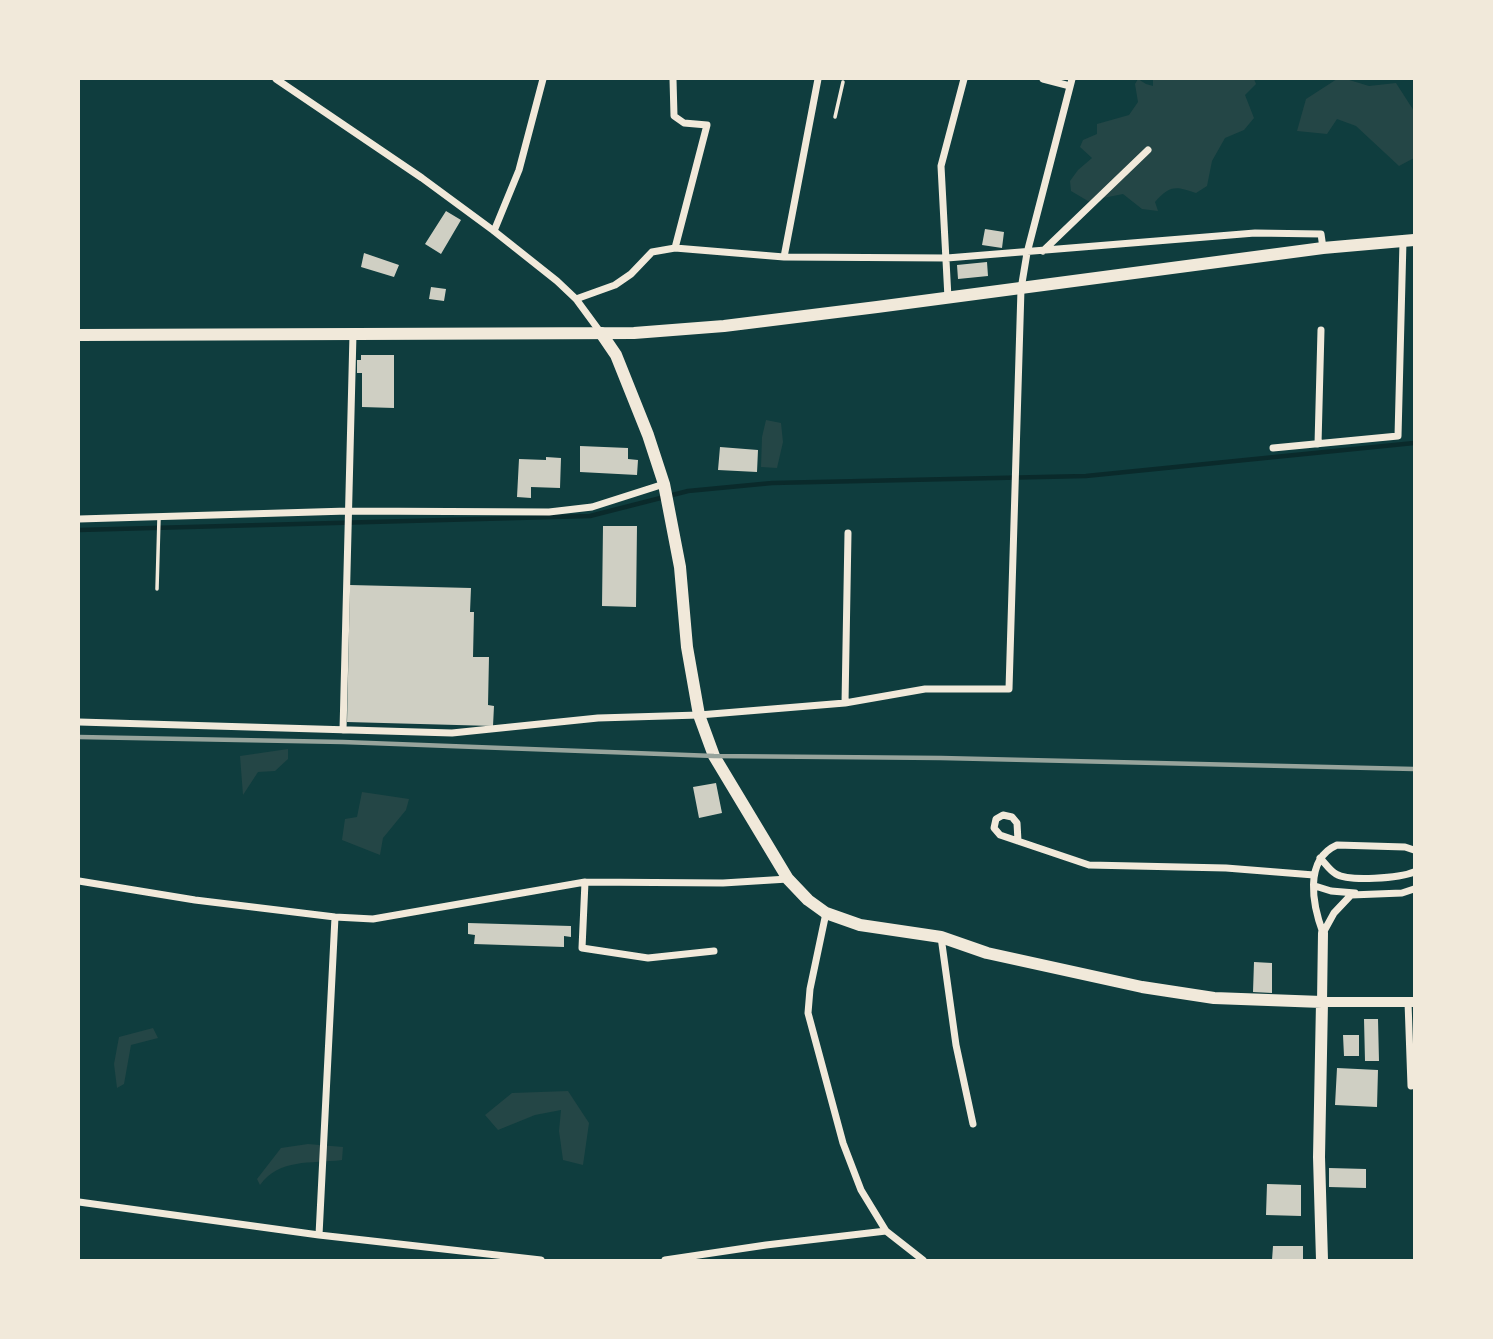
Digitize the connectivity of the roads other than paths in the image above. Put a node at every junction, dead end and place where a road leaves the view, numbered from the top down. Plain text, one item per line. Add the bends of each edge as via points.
1 (276, 79) edge
2 (543, 79) edge
3 (673, 79) edge
4 (818, 79) edge
5 (964, 79) edge
6 (1042, 79) edge
7 (843, 82) dead end
8 (1071, 82) edge
9 (835, 117) dead end
10 (1148, 150) dead end
11 (495, 231) junction
12 (1408, 241) edge
13 (674, 248) junction
14 (1323, 248) junction
15 (1042, 251) junction
16 (1027, 253) junction
17 (784, 257) junction
18 (947, 258) junction
19 (1021, 289) junction
20 (948, 298) junction
21 (576, 299) junction
22 (1321, 330) dead end
23 (353, 333) junction
24 (601, 333) junction
25 (79, 335) edge
26 (1318, 444) junction
27 (1273, 448) dead end
28 (664, 484) junction
29 (348, 512) junction
30 (159, 517) junction
31 (79, 519) edge
32 (848, 533) dead end
33 (157, 589) dead end
34 (845, 703) junction
35 (699, 715) junction
36 (79, 722) edge
37 (343, 730) junction
38 (1018, 841) dead end
39 (1414, 850) edge
40 (1320, 859) junction
41 (1414, 872) edge
42 (1314, 875) junction
43 (788, 880) junction
44 (79, 881) edge
45 (585, 882) junction
46 (1315, 886) junction
47 (1414, 889) edge
48 (1360, 893) junction
49 (826, 914) junction
50 (335, 917) junction
51 (1323, 933) junction
52 (941, 937) junction
53 (714, 951) dead end
54 (1322, 1002) junction
55 (1411, 1002) edge
56 (1411, 1086) dead end
57 (973, 1124) dead end
58 (79, 1202) edge
59 (886, 1231) junction
60 (319, 1235) junction
61 (541, 1260) edge
62 (665, 1260) edge
63 (923, 1260) edge
64 (1322, 1260) edge

1 - 11 street
2 - 11 street via 519,170
3 - 13 street via 674,116 706,125
4 - 17 street
5 - 18 street via 942,166
6 - 8 street
7 - 9 lane
8 - 16 street
10 - 15 street
11 - 21 street
12 - 14 main road
12 - 26 street via 1398,436
13 - 17 street
13 - 21 street via 652,252 615,285
14 - 15 street via 1321,234 1255,233
14 - 19 main road
15 - 16 street
16 - 18 street
16 - 19 street
17 - 18 street
18 - 20 street
19 - 20 main road
19 - 34 street via 1009,690 925,689
20 - 24 main road via 724,326
21 - 24 street
22 - 26 street
23 - 24 main road
23 - 25 main road
23 - 29 street
24 - 28 main road via 616,355
26 - 27 street
28 - 29 street via 592,507 548,512
28 - 35 main road
29 - 30 street
29 - 37 street
30 - 31 street
30 - 33 lane
32 - 34 street
34 - 35 street
35 - 37 street via 598,718 452,733
35 - 43 main road via 714,756
36 - 37 street
38 - 42 street via 1089,865
39 - 40 street via 1337,845
40 - 41 street via 1337,875 1350,878
40 - 42 street
42 - 46 street
43 - 45 street
43 - 49 main road
44 - 50 street
45 - 50 street via 395,916
45 - 53 street via 582,948 648,958
46 - 48 street
46 - 51 street via 1315,911
47 - 48 street
48 - 51 street via 1343,901
49 - 52 main road via 860,925
49 - 59 street via 808,1013 843,1143 861,1190
50 - 60 street
51 - 54 main road
52 - 54 main road via 987,953 1142,988 1214,998
52 - 57 street
54 - 55 main road
54 - 64 main road via 1318,1157
55 - 56 street
58 - 60 street
59 - 62 street
59 - 63 street
60 - 61 street

